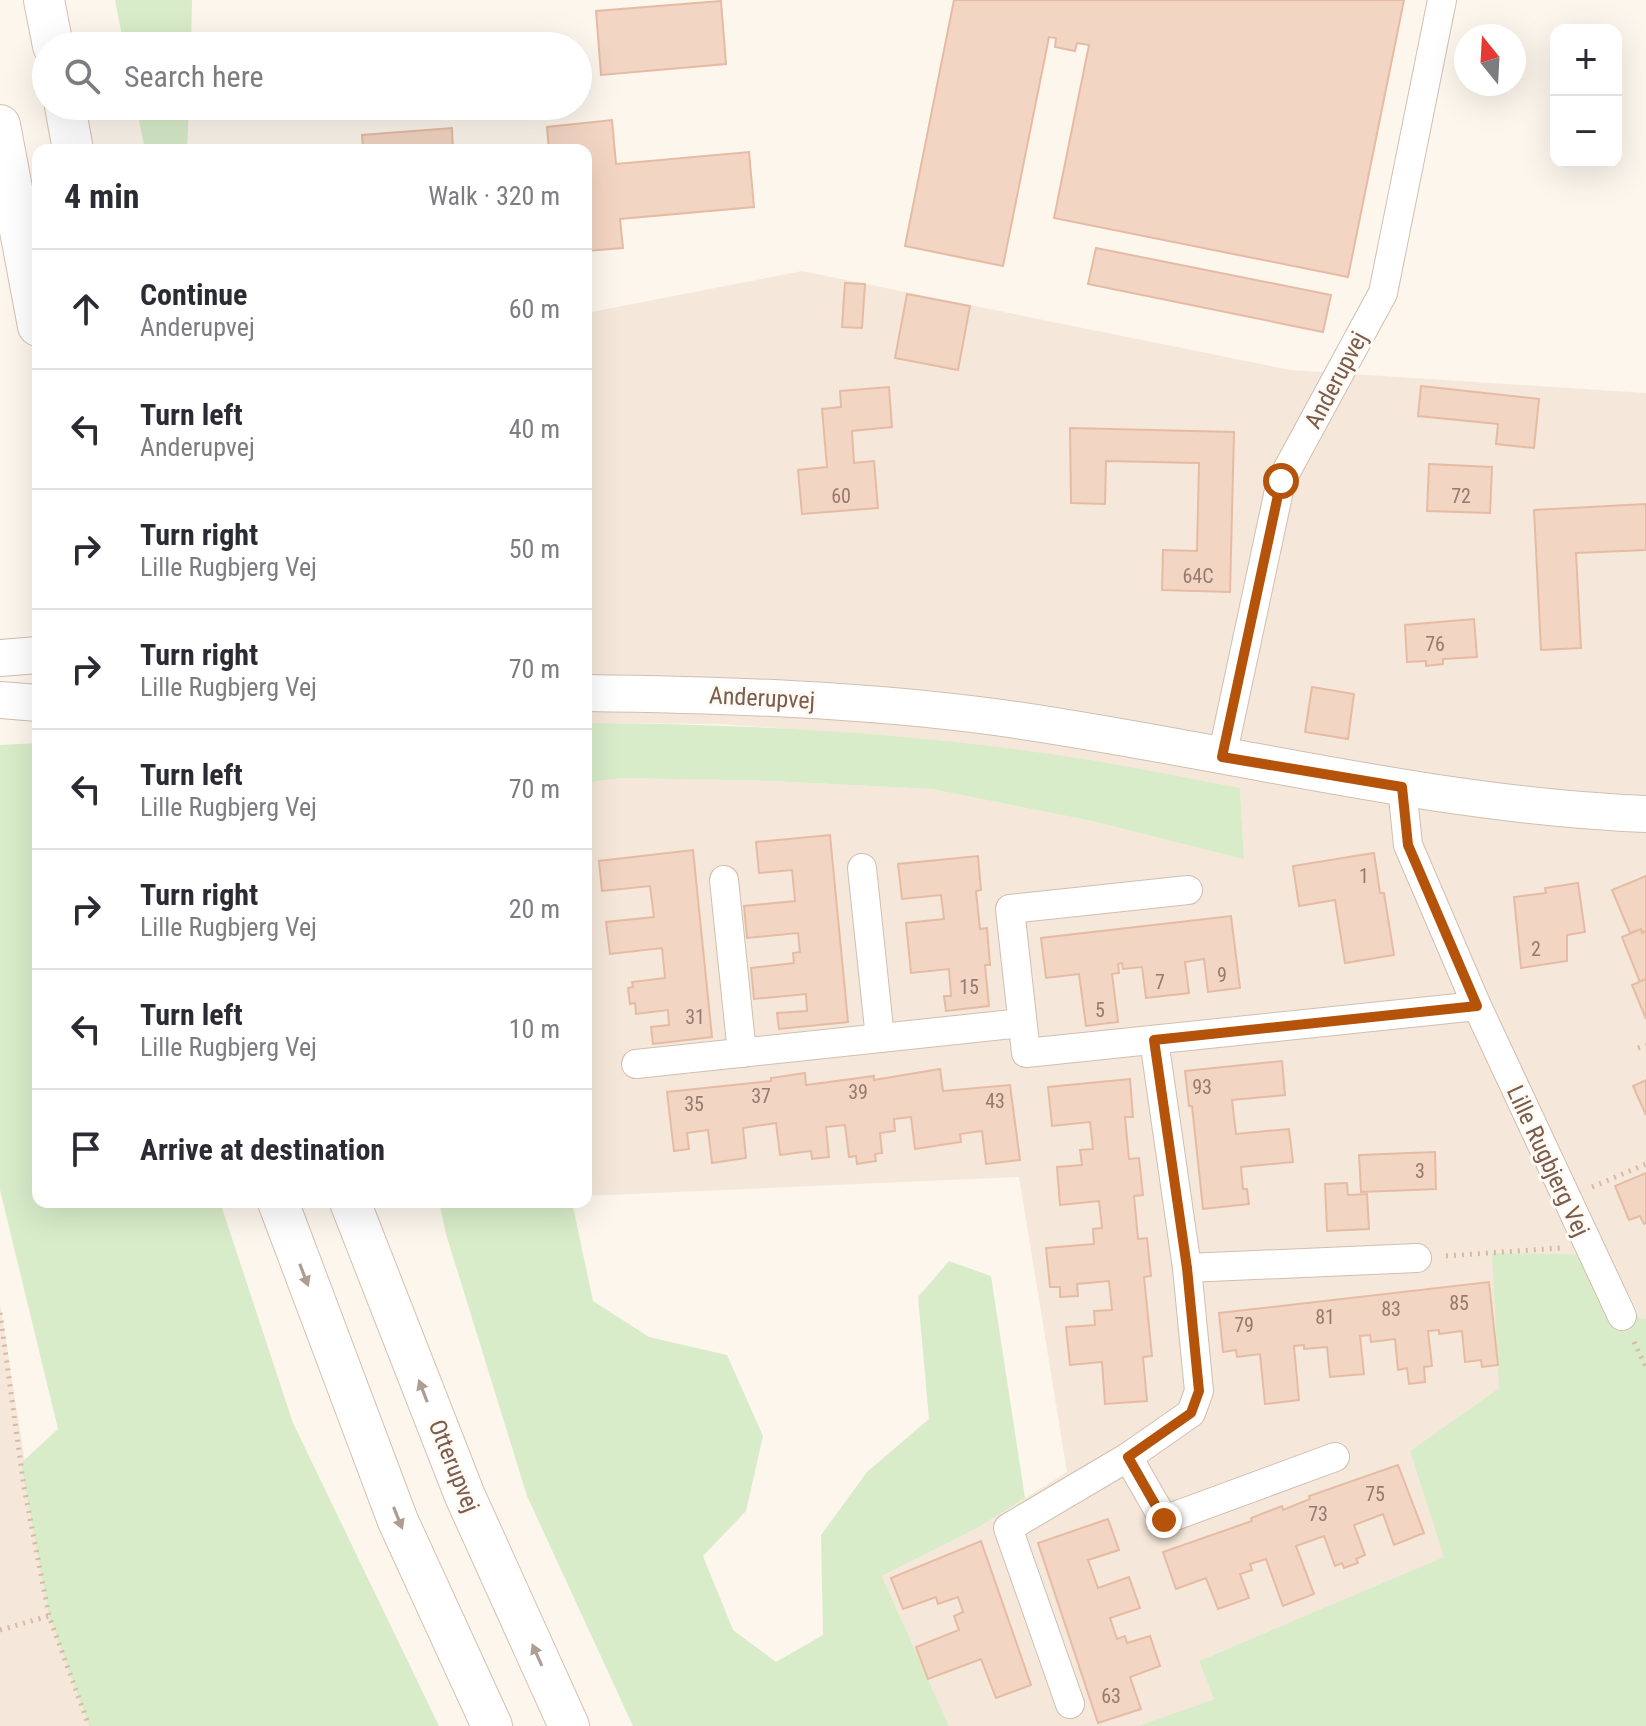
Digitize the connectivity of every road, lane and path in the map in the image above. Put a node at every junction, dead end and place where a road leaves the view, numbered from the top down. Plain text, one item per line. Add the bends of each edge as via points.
1 (44, 0) edge
2 (1442, 0) edge
3 (50, 32) edge
4 (68, 120) edge
5 (0, 124) edge
6 (72, 144) edge
7 (32, 213) edge
8 (32, 294) edge
9 (32, 655) edge
10 (0, 658) edge
11 (592, 693) edge
12 (0, 700) edge
13 (32, 703) edge
14 (1222, 757) junction
15 (1402, 787) junction
16 (1646, 814) edge
17 (862, 868) dead end
18 (724, 880) dead end
19 (1188, 890) dead end
20 (1477, 1006) junction
21 (1022, 1023) junction
22 (880, 1038) junction
23 (1154, 1040) junction
24 (1646, 1045) edge
25 (1638, 1048) dead end
26 (742, 1053) junction
27 (636, 1064) dead end
28 (1646, 1164) edge
29 (1565, 1199) junction
30 (280, 1208) edge
31 (352, 1208) edge
32 (1587, 1246) junction
33 (1417, 1258) joint
34 (1187, 1268) junction
35 (0, 1313) edge
36 (1622, 1316) dead end
37 (1128, 1457) junction
38 (1335, 1457) dead end
39 (49, 1616) junction
40 (0, 1630) edge
41 (1070, 1704) dead end
42 (89, 1726) edge
43 (492, 1726) edge
44 (569, 1726) edge

1 - 3 main road
2 - 14 street, Anderupvej via 1383,293 1281,481
4 - 6 main road
5 - 7 street
5 - 8 main road
9 - 10 street
11 - 14 street, Anderupvej via 853,702 1002,718
12 - 13 street
14 - 15 street, Anderupvej
15 - 16 street, Anderupvej via 1590,812
15 - 20 street, Lille Rugbjerg Vej via 1408,845
17 - 22 street
18 - 26 street
19 - 21 street via 1010,909
20 - 23 street
20 - 29 street, Lille Rugbjerg Vej
21 - 22 street
21 - 23 street via 1026,1053
22 - 26 street
23 - 34 street
24 - 25 path
26 - 27 street
28 - 29 path
29 - 32 street, Lille Rugbjerg Vej
30 -> 43 main road via 398,1521
44 -> 31 main road, Otterupvej via 465,1496
32 - 33 path
32 - 36 street, Lille Rugbjerg Vej
33 - 34 street
34 - 37 street via 1199,1391 1191,1413
35 - 39 path via 24,1487
37 - 38 street via 1164,1520
37 - 41 street via 1008,1528
39 - 40 path
39 - 42 path

